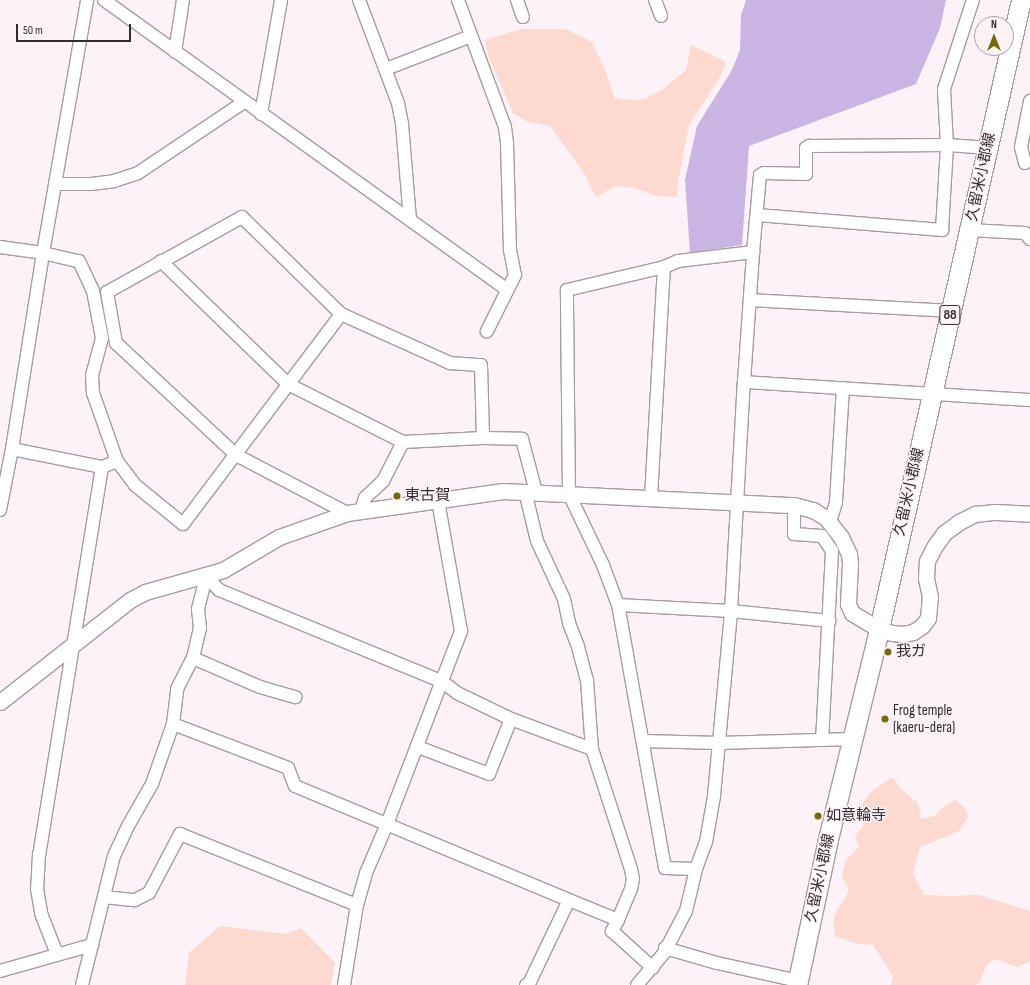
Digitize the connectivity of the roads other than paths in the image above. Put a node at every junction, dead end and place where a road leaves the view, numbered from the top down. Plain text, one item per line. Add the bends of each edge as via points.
1 (87, 0) edge
2 (104, 0) edge
3 (183, 0) edge
4 (281, 0) edge
5 (359, 0) edge
6 (458, 0) edge
7 (517, 0) edge
8 (655, 0) edge
9 (973, 0) edge
10 (1021, 0) edge
11 (661, 16) dead end
12 (523, 17) dead end
13 (470, 36) junction
14 (175, 52) junction
15 (386, 69) junction
16 (1030, 100) edge
17 (244, 102) junction
18 (261, 114) junction
19 (947, 145) junction
20 (986, 148) junction
21 (1025, 163) dead end
22 (55, 184) junction
23 (757, 215) junction
24 (410, 220) junction
25 (969, 230) junction
26 (1030, 238) edge
27 (0, 247) edge
28 (753, 252) junction
29 (43, 253) junction
30 (161, 261) junction
31 (664, 267) junction
32 (508, 290) junction
33 (750, 300) junction
34 (951, 311) junction
35 (341, 314) junction
36 (487, 331) dead end
37 (744, 382) junction
38 (288, 384) junction
39 (843, 388) junction
40 (931, 393) junction
41 (1030, 400) edge
42 (483, 438) junction
43 (403, 442) junction
44 (12, 449) junction
45 (236, 455) junction
46 (117, 461) junction
47 (102, 467) junction
48 (531, 492) junction
49 (569, 494) junction
50 (651, 498) junction
51 (438, 500) junction
52 (737, 502) junction
53 (794, 505) junction
54 (0, 510) edge
55 (354, 512) junction
56 (1030, 514) edge
57 (830, 522) junction
58 (206, 576) junction
59 (618, 605) junction
60 (731, 611) junction
61 (829, 621) junction
62 (879, 629) junction
63 (73, 644) junction
64 (193, 658) junction
65 (443, 682) junction
66 (296, 697) dead end
67 (0, 702) edge
68 (511, 720) junction
69 (173, 724) junction
70 (852, 739) junction
71 (822, 740) junction
72 (643, 741) junction
73 (719, 743) junction
74 (418, 747) junction
75 (592, 749) junction
76 (388, 824) junction
77 (696, 869) junction
78 (104, 897) junction
79 (569, 900) junction
80 (357, 905) junction
81 (618, 920) junction
82 (92, 945) junction
83 (665, 948) junction
84 (57, 954) junction
85 (653, 968) junction
86 (0, 971) edge
87 (798, 983) edge
88 (82, 985) edge
89 (344, 985) edge
90 (526, 985) edge
91 (637, 985) edge

1 - 22 street
2 - 14 street
3 - 14 street
4 - 18 street
5 - 15 street
6 - 13 street
7 - 12 street
8 - 11 street
9 - 19 street via 944,89
10 - 20 main road, 久留米小郡線 / 88
13 - 15 street
13 - 32 street via 503,120 507,143 510,250 515,274
14 - 17 street
15 - 24 street via 398,103 402,124
16 - 21 street via 1021,147
17 - 18 street
17 - 22 street via 138,173 92,184
18 - 24 street
19 - 20 street
19 - 23 street via 808,146 806,174 760,175
19 - 23 street via 942,230
20 - 25 main road, 久留米小郡線 / 88
22 - 29 street
23 - 28 street
24 - 32 street
25 - 26 street via 1025,233
25 - 34 main road, 久留米小郡線 / 88
27 - 29 street
28 - 31 street via 678,261
28 - 33 street
29 - 44 street
29 - 46 street via 79,261 93,291 102,338 92,375 93,393
30 - 35 street via 242,216
30 - 38 street
30 - 45 street via 107,292 116,343
31 - 49 street via 567,290
31 - 50 street
32 - 36 street
33 - 34 street
33 - 37 street
34 - 40 main road, 久留米小郡線 / 88
35 - 38 street
35 - 42 street via 450,363 481,365
37 - 39 street
37 - 52 street
38 - 43 street
38 - 45 street
39 - 40 street
39 - 57 street via 836,502
40 - 41 street
40 - 62 main road, 久留米小郡線 / 88
42 - 43 street
42 - 48 street via 522,439
43 - 55 street via 383,481
44 - 47 street
44 - 54 street
45 - 46 street via 183,524 134,485
45 - 55 street
46 - 47 street
47 - 63 street
48 - 49 street
48 - 51 street via 503,491
48 - 75 street via 537,541 564,599 587,680
49 - 50 street
49 - 59 street via 603,566
50 - 52 street
51 - 55 street
51 - 65 street via 461,631
52 - 53 street
52 - 60 street
53 - 57 street via 813,510
53 - 61 street via 794,534 822,536 832,551
55 - 58 street via 279,537 223,570
56 - 62 street via 975,514 944,533 927,561 926,578 930,597 928,618 913,632 892,633
57 - 62 street via 849,554 852,614
58 - 63 street via 145,592 130,600
58 - 64 street via 198,609 200,628
58 - 65 street via 219,590
59 - 60 street
59 - 72 street
60 - 61 street
60 - 73 street
61 - 71 street
62 - 70 main road, 久留米小郡線 / 88
63 - 67 street
63 - 84 street via 39,854 37,889 42,916
64 - 66 street via 260,686
64 - 69 street via 177,689
65 - 68 street via 457,693
65 - 74 street
68 - 74 street via 489,774
68 - 75 street
69 - 76 street via 288,768 295,786
69 - 78 street via 152,784 114,856
70 - 71 street
70 - 87 main road, 久留米小郡線 / 88 via 828,838
71 - 73 street
72 - 73 street
72 - 77 street via 665,868
73 - 77 street via 706,842
74 - 76 street
75 - 81 street via 633,879
76 - 79 street
76 - 80 street via 366,873
77 - 83 street via 686,911
78 - 80 street via 135,900 149,893 180,834
78 - 82 street
79 - 81 street
79 - 90 street via 529,984
80 - 89 street
81 - 85 street via 612,931
82 - 84 street
82 - 88 street
83 - 85 street
83 - 87 street
84 - 86 street
85 - 91 street

